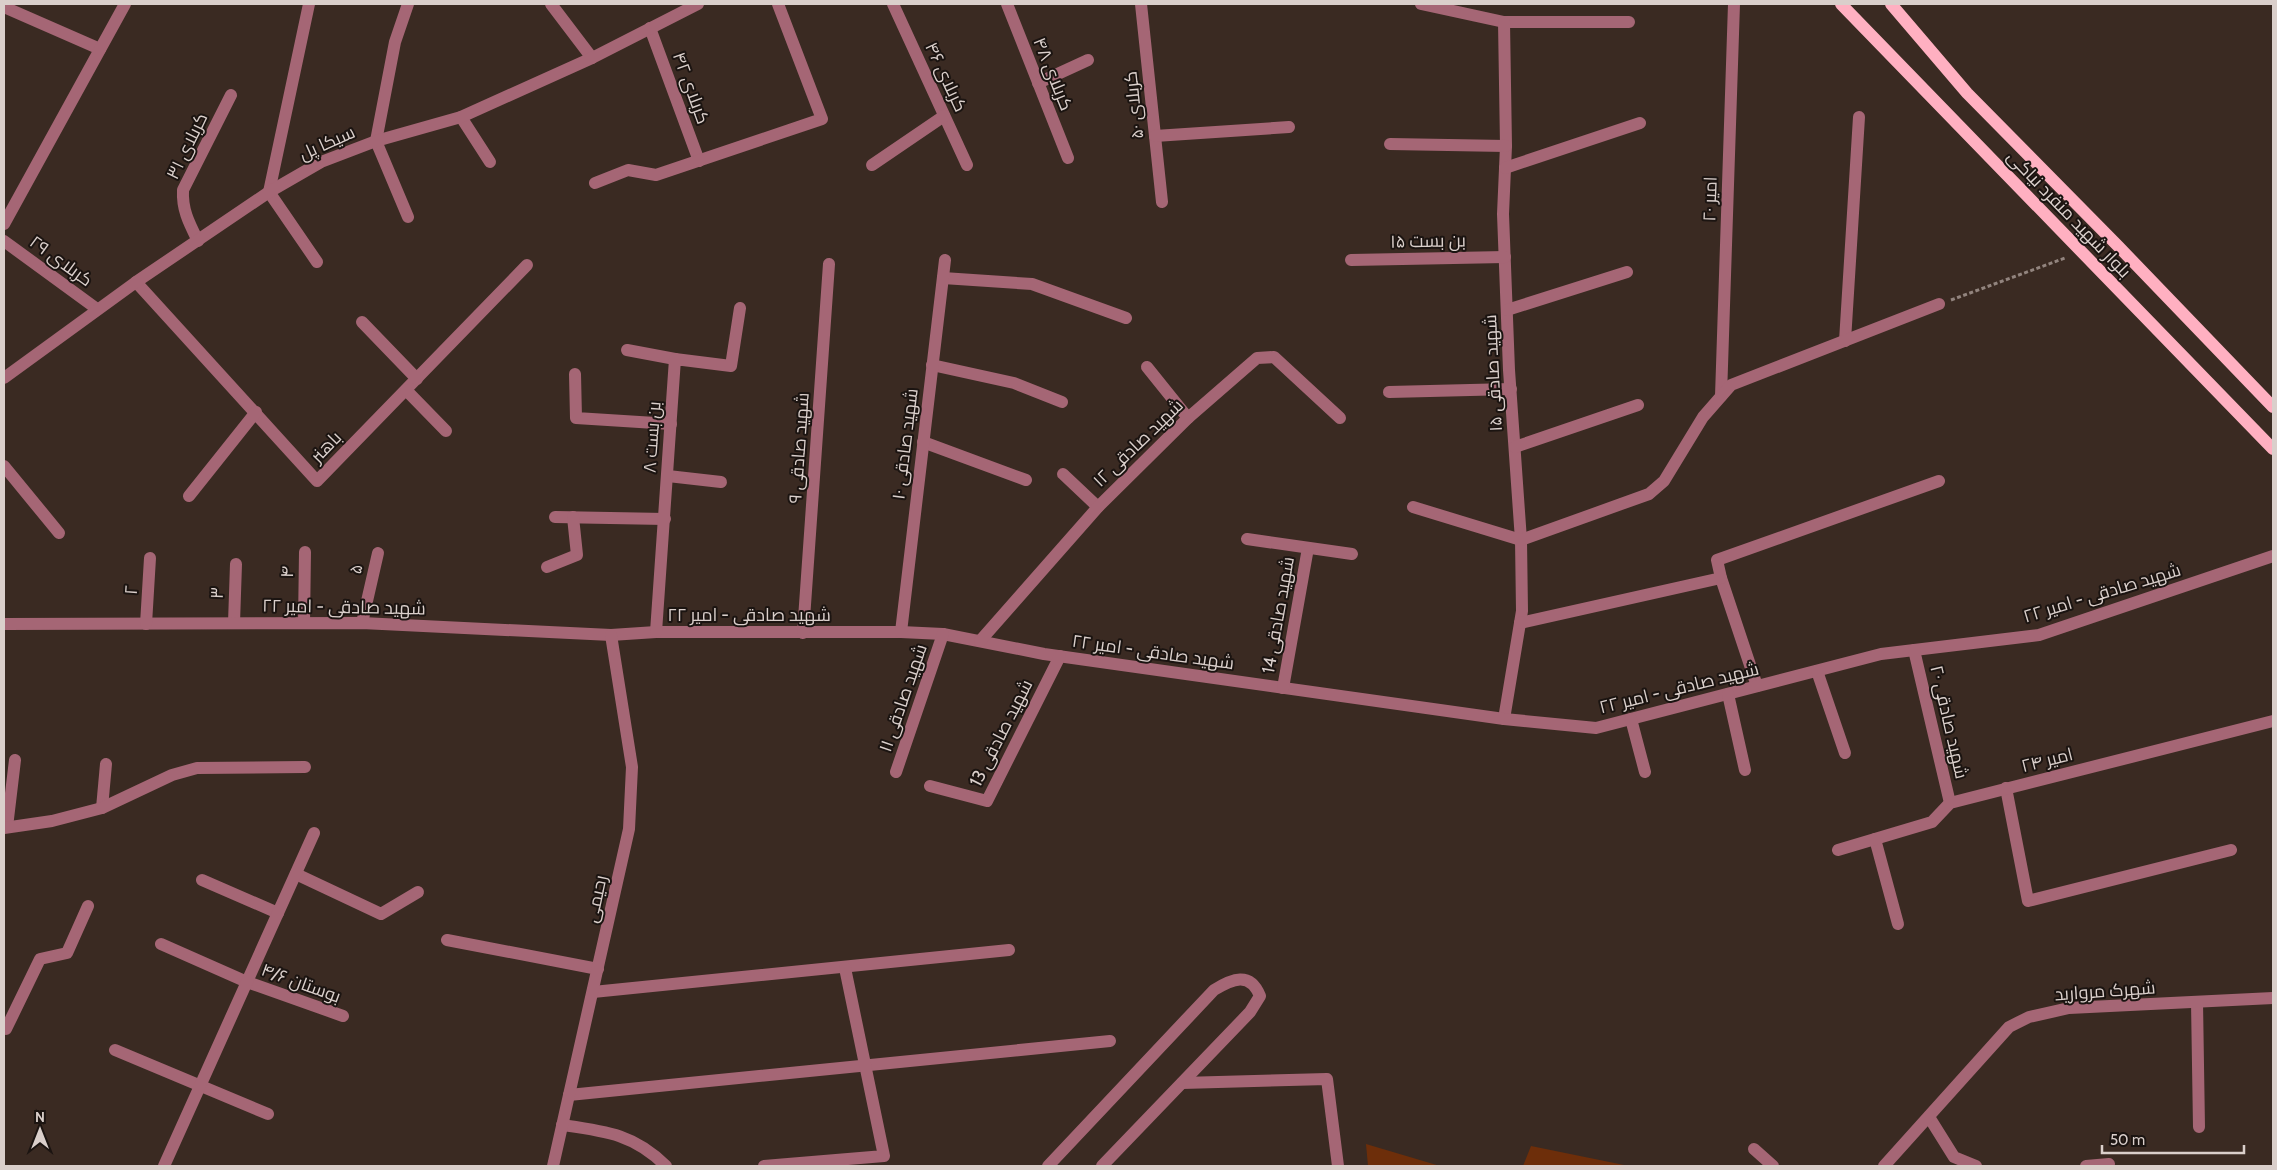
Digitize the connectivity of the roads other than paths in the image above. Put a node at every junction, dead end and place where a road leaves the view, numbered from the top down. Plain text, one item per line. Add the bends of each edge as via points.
1 (125, 4) edge
2 (309, 4) edge
3 (408, 4) edge
4 (551, 4) edge
5 (778, 4) edge
6 (893, 4) edge
7 (1006, 4) edge
8 (1141, 4) edge
9 (1421, 4) edge
10 (1734, 4) edge
11 (1840, 4) edge
12 (1891, 4) edge
13 (695, 5) edge
14 (4, 7) edge
15 (1504, 22) junction
16 (1629, 22) dead end
17 (650, 28) junction
18 (100, 49) junction
19 (592, 58) junction
20 (1088, 60) dead end
21 (1038, 83) junction
22 (232, 95) dead end
23 (944, 116) junction
24 (461, 117) junction
25 (1859, 117) dead end
26 (1640, 123) dead end
27 (1288, 127) dead end
28 (1155, 136) junction
29 (376, 141) junction
30 (1390, 144) dead end
31 (1506, 146) junction
32 (1068, 158) dead end
33 (699, 161) junction
34 (490, 162) dead end
35 (872, 165) dead end
36 (967, 165) dead end
37 (1505, 168) junction
38 (595, 183) dead end
39 (269, 192) junction
40 (1162, 202) dead end
41 (408, 217) dead end
42 (4, 224) edge
43 (4, 241) edge
44 (198, 241) junction
45 (1505, 258) junction
46 (945, 260) dead end
47 (1351, 260) dead end
48 (317, 262) dead end
49 (829, 264) dead end
50 (527, 265) dead end
51 (1627, 272) dead end
52 (943, 278) junction
53 (136, 282) junction
54 (1939, 304) road end
55 (740, 308) dead end
56 (97, 309) junction
57 (1507, 310) junction
58 (1126, 318) dead end
59 (362, 322) dead end
60 (1845, 341) junction
61 (627, 350) dead end
62 (675, 359) junction
63 (932, 365) junction
64 (1147, 367) dead end
65 (575, 374) dead end
66 (4, 378) edge
67 (417, 379) junction
68 (1511, 389) junction
69 (406, 390) junction
70 (1389, 392) dead end
71 (1721, 396) junction
72 (1062, 402) dead end
73 (1638, 405) dead end
74 (2273, 407) edge
75 (256, 412) junction
76 (1188, 418) junction
77 (1340, 418) dead end
78 (671, 424) junction
79 (446, 432) dead end
80 (923, 442) junction
81 (1515, 447) junction
82 (2273, 449) edge
83 (4, 466) edge
84 (1063, 474) dead end
85 (668, 476) junction
86 (1026, 480) dead end
87 (1939, 481) dead end
88 (721, 482) dead end
89 (189, 496) dead end
90 (1098, 507) junction
91 (1413, 507) dead end
92 (555, 517) dead end
93 (573, 517) junction
94 (665, 519) junction
95 (59, 533) dead end
96 (1247, 539) dead end
97 (1522, 540) junction
98 (1308, 548) junction
99 (305, 552) dead end
100 (378, 553) dead end
101 (1352, 554) dead end
102 (2273, 556) edge
103 (150, 558) dead end
104 (236, 564) dead end
105 (547, 567) dead end
106 (1721, 578) junction
107 (304, 623) junction
108 (362, 623) junction
109 (4, 624) edge
110 (146, 624) junction
111 (234, 624) junction
112 (1520, 624) junction
113 (656, 632) junction
114 (901, 632) junction
115 (803, 633) junction
116 (943, 634) junction
117 (611, 635) junction
118 (980, 642) junction
119 (1914, 650) junction
120 (1060, 656) junction
121 (1817, 671) junction
122 (1757, 686) junction
123 (1283, 688) junction
124 (1728, 694) junction
125 (1504, 719) junction
126 (1631, 719) junction
127 (2273, 721) edge
128 (1845, 753) dead end
129 (15, 760) dead end
130 (106, 764) dead end
131 (305, 767) dead end
132 (1745, 770) dead end
133 (896, 772) dead end
134 (1645, 772) dead end
135 (930, 786) dead end
136 (2006, 788) junction
137 (1950, 803) junction
138 (102, 808) junction
139 (5, 828) edge
140 (314, 832) dead end
141 (1875, 839) junction
142 (1838, 850) dead end
143 (2231, 850) dead end
144 (296, 874) junction
145 (202, 880) dead end
146 (418, 892) dead end
147 (88, 906) dead end
148 (278, 913) junction
149 (1898, 924) dead end
150 (447, 940) dead end
151 (162, 944) dead end
152 (1008, 950) dead end
153 (844, 968) junction
154 (598, 969) junction
155 (247, 982) junction
156 (593, 992) junction
157 (2273, 998) edge
158 (2197, 1002) junction
159 (343, 1016) dead end
160 (5, 1028) edge
161 (1110, 1041) dead end
162 (115, 1050) dead end
163 (865, 1067) junction
164 (1182, 1083) junction
165 (200, 1086) junction
166 (569, 1095) junction
167 (268, 1114) dead end
168 (1929, 1117) junction
169 (562, 1125) junction
170 (2199, 1127) dead end
171 (1754, 1150) dead end
172 (2109, 1164) dead end
173 (164, 1166) edge
174 (553, 1166) edge
175 (666, 1166) edge
176 (764, 1166) edge
177 (1048, 1166) edge
178 (1102, 1166) edge
179 (1338, 1166) edge
180 (1772, 1166) edge
181 (1884, 1166) edge
182 (1976, 1166) edge
183 (2086, 1166) edge

1 - 18 street
2 - 39 street
3 - 29 street via 395,42
4 - 19 street
5 - 33 street via 822,119
6 - 23 street, کربلای ۴۶
7 - 21 street, کربلای ۴۸
8 - 28 street, کربلای ۵۰
9 - 15 street
10 - 71 street, امیر ۲۰
11 - 82 main road, بلوار شهید منفرد نیاکی
12 - 74 main road, بلوار شهید منفرد نیاکی via 1967,93
13 - 17 street, سیکا پل
14 - 18 street
15 - 16 street
15 - 31 street, شهید صادقی ۱۵
17 - 19 street, سیکا پل
17 - 33 street, کربلای ۴۲
18 - 42 street
19 - 24 street, سیکا پل
20 - 21 street
21 - 32 street, کربلای ۴۸
22 - 44 street, کربلای ۳۱ via 184,190 185,215
23 - 35 street
23 - 36 street, کربلای ۴۶
24 - 29 street, سیکا پل
24 - 34 street
25 - 60 street
26 - 37 street
27 - 28 street
28 - 40 street, کربلای ۵۰
29 - 39 street, سیکا پل via 321,162
29 - 41 street
30 - 31 street
31 - 37 street, شهید صادقی ۱۵
33 - 38 street via 656,175 628,170
37 - 45 street, شهید صادقی ۱۵
39 - 44 street, سیکا پل
39 - 48 street
43 - 56 street, کربلای ۲۹
44 - 53 street, سیکا پل
45 - 47 street, بن بست ۱۵
45 - 57 street, شهید صادقی ۱۵
46 - 52 street, شهید صادقی ۱۰
49 - 115 street, شهید صادقی ۹
50 - 67 street, باهنر
51 - 57 street
52 - 58 street via 1032,284
52 - 63 street, شهید صادقی ۱۰
53 - 56 street, سیکا پل
53 - 75 street, باهنر
54 - 60 street
55 - 62 street via 731,366
56 - 66 street, سیکا پل
57 - 68 street, شهید صادقی ۱۵
59 - 67 street
60 - 71 street via 1731,385
61 - 62 street
62 - 78 street, بن بست ۸
63 - 72 street via 1014,383
63 - 80 street, شهید صادقی ۱۰
64 - 76 street
65 - 78 street via 576,418
67 - 69 street, باهنر
68 - 70 street
68 - 81 street, شهید صادقی ۱۵
69 - 75 street, باهنر via 317,481
69 - 79 street
71 - 97 street via 1703,417 1664,481 1649,494
73 - 81 street
75 - 89 street
76 - 77 street, شهید صادقی ۱۲ via 1257,358 1266,357 1274,357
76 - 90 street, شهید صادقی ۱۲
78 - 85 street, بن بست ۸
80 - 86 street
80 - 114 street, شهید صادقی ۱۰
81 - 97 street, شهید صادقی ۱۵
83 - 95 street
84 - 90 street
85 - 88 street
85 - 94 street, بن بست ۸
87 - 106 street via 1717,560
90 - 118 street, شهید صادقی ۱۲
91 - 97 street
92 - 93 street
93 - 94 street
93 - 105 street via 577,555
94 - 113 street, بن بست ۸
96 - 98 street
97 - 112 street, شهید صادقی ۱۵
98 - 101 street
98 - 123 street, شهید صادقی 14
99 - 107 street, ۴
100 - 108 street, ۵
102 - 119 street, شهید صادقی - امیر ۲۲ via 2039,635
103 - 110 street, ۲
104 - 111 street, ۳
106 - 112 street
106 - 122 street
107 - 108 street, شهید صادقی - امیر ۲۲
107 - 111 street, شهید صادقی - امیر ۲۲
108 - 117 street, شهید صادقی - امیر ۲۲
109 - 110 street, شهید صادقی - امیر ۲۲
110 - 111 street, شهید صادقی - امیر ۲۲
112 - 125 street, شهید صادقی ۱۵
113 - 115 street, شهید صادقی - امیر ۲۲
113 - 117 street, شهید صادقی - امیر ۲۲
114 - 115 street, شهید صادقی - امیر ۲۲
114 - 116 street, شهید صادقی - امیر ۲۲
116 - 118 street, شهید صادقی - امیر ۲۲
116 - 133 street, شهید صادقی ۱۱
117 - 154 street, رحیمی via 632,767 632,798 629,829
118 - 120 street, شهید صادقی - امیر ۲۲
119 - 121 street, شهید صادقی - امیر ۲۲ via 1881,654
119 - 137 street, شهید صادقی ۲۰
120 - 123 street, شهید صادقی - امیر ۲۲
120 - 135 street, شهید صادقی 13 via 987,801
121 - 122 street, شهید صادقی - امیر ۲۲
121 - 128 street
122 - 124 street, شهید صادقی - امیر ۲۲
123 - 125 street, شهید صادقی - امیر ۲۲
124 - 126 street, شهید صادقی - امیر ۲۲
124 - 132 street
125 - 126 street, شهید صادقی - امیر ۲۲ via 1596,728
126 - 134 street
127 - 136 street, امیر ۲۴
129 - 139 street
130 - 138 street
131 - 138 street via 198,768 172,775
136 - 137 street, امیر ۲۴
136 - 143 street via 2028,901
137 - 141 street via 1932,822
138 - 139 street via 52,822
140 - 144 street
141 - 142 street
141 - 149 street
144 - 146 street via 381,914
144 - 148 street
145 - 148 street
147 - 160 street via 67,953 40,959
148 - 155 street
150 - 154 street
151 - 155 street, بوستان ۴/۶
152 - 153 street
153 - 156 street
153 - 163 street
154 - 156 street, رحیمی
155 - 159 street, بوستان ۴/۶
155 - 165 street
156 - 166 street, رحیمی
157 - 158 street, شهرک مروارید
158 - 168 street, شهرک مروارید via 2069,1008 2029,1017 2009,1027
158 - 170 street
161 - 163 street
162 - 165 street
163 - 166 street
163 - 176 street via 884,1156
164 - 177 street via 1250,1012 1260,996 1256,986 1246,980 1232,980 1214,990
164 - 178 street
164 - 179 street via 1327,1079
165 - 167 street
165 - 173 street
166 - 169 street, رحیمی
168 - 181 street, شهرک مروارید
168 - 182 street via 1954,1157
169 - 174 street, رحیمی
169 - 175 street via 598,1130 632,1140
171 - 180 street
172 - 183 street

